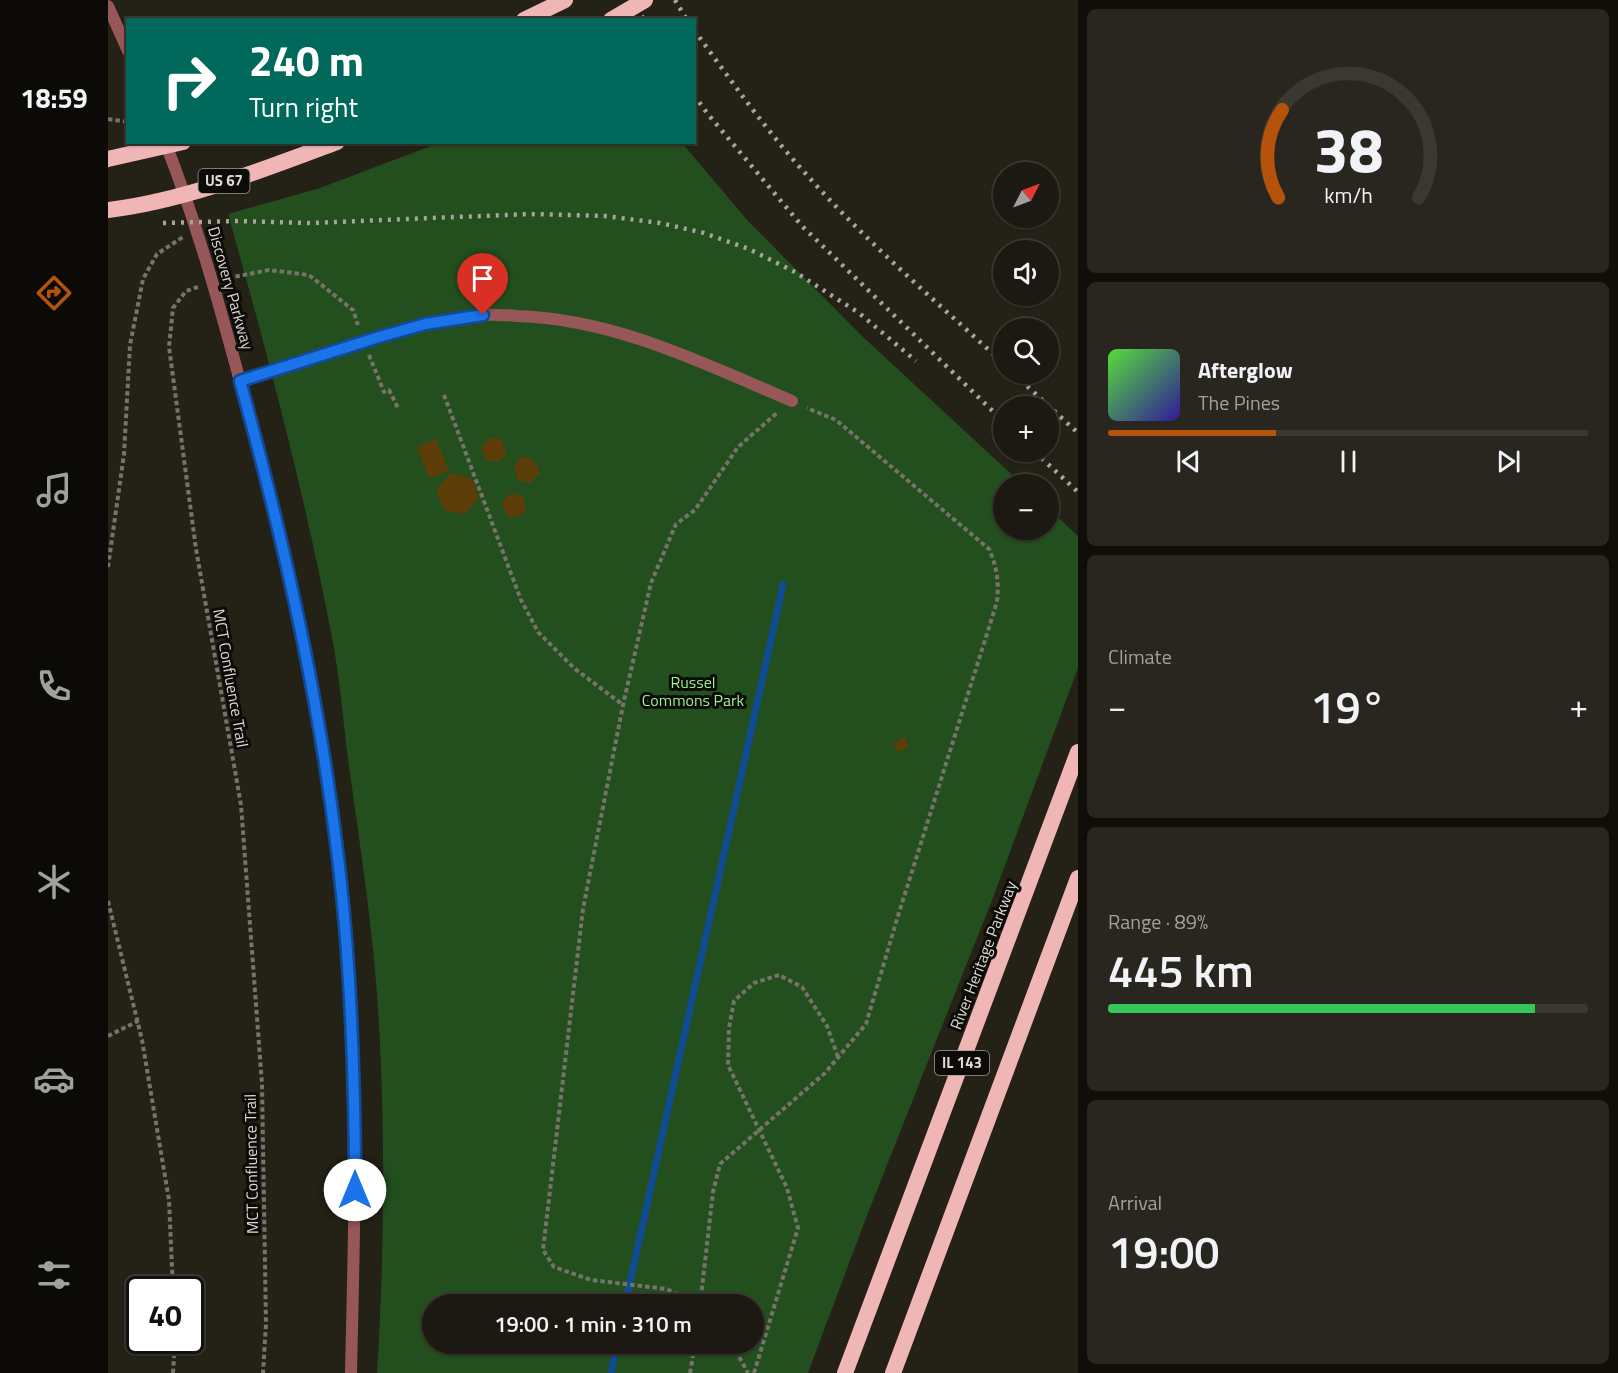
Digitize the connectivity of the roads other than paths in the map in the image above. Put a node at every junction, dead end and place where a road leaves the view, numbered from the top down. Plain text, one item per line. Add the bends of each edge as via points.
1 (565, 0) edge
2 (645, 0) edge
3 (108, 6) edge
4 (528, 18) edge
5 (614, 18) edge
6 (126, 46) edge
7 (166, 144) edge
8 (174, 144) edge
9 (332, 144) edge
10 (108, 159) edge
11 (108, 210) edge
12 (240, 381) junction
13 (792, 401) road end
14 (1078, 752) edge
15 (1078, 878) edge
16 (351, 1373) edge
17 (845, 1373) edge
18 (893, 1373) edge

1 - 4 highway
2 - 5 highway, bridge
3 - 6 street
7 - 12 street, Discovery Parkway via 196,228
8 - 10 highway, bridge
9 - 11 highway, US 67, bridge via 143,206
12 - 13 street via 425,324 483,315 542,316 619,332 682,353
12 - 16 street, Discovery Parkway via 301,630 320,727 336,843 354,1072
14 - 17 highway, River Heritage Parkway / IL 143
15 - 18 highway, IL 143

